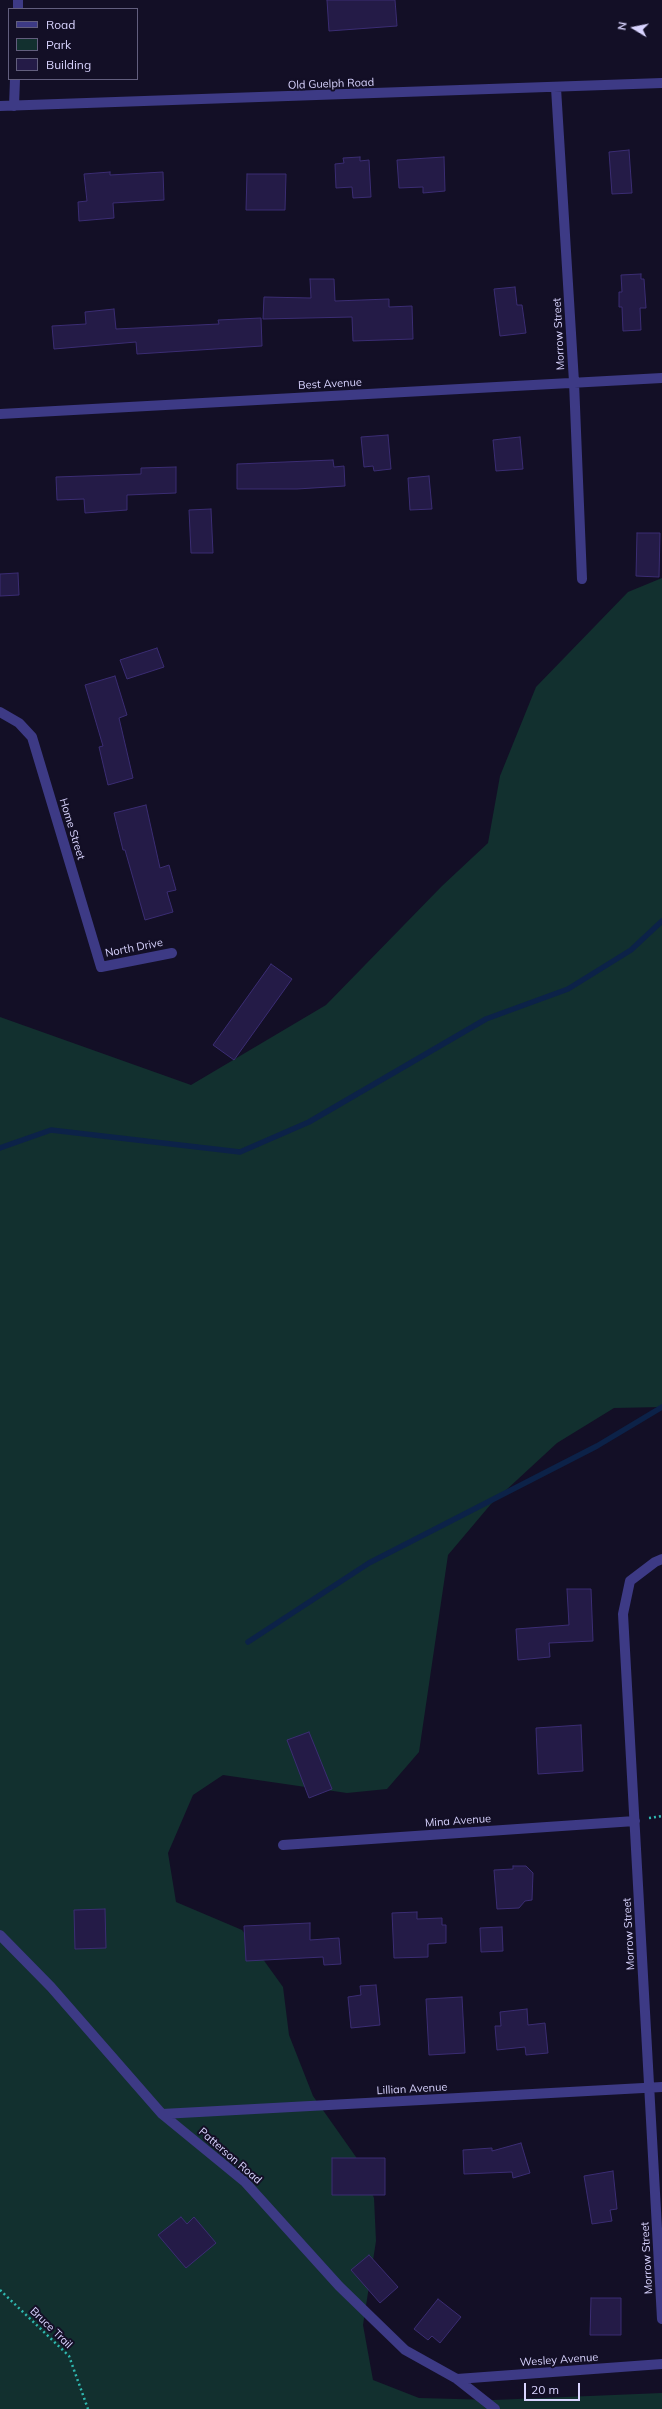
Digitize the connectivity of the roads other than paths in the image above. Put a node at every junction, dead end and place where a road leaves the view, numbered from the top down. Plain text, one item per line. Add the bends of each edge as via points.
1 (15, 80) edge
2 (662, 83) edge
3 (556, 88) junction
4 (0, 106) edge
5 (14, 106) junction
6 (662, 378) edge
7 (574, 382) junction
8 (0, 414) edge
9 (582, 578) dead end
10 (0, 712) edge
11 (172, 953) dead end
12 (101, 967) joint
13 (659, 1560) edge
14 (635, 1821) junction
15 (283, 1845) dead end
16 (0, 1934) edge
17 (662, 2087) edge
18 (649, 2088) junction
19 (162, 2114) junction
20 (662, 2319) edge
21 (662, 2364) edge
22 (458, 2379) junction
23 (495, 2409) edge

1 - 5 street
2 - 3 street, Old Guelph Road
3 - 5 street, Old Guelph Road
3 - 7 street, Morrow Street
4 - 5 street, Old Guelph Road
6 - 7 street, Best Avenue
7 - 8 street, Best Avenue
7 - 9 street, Morrow Street
10 - 12 street, Home Street via 19,723 32,737
11 - 12 street, North Drive
13 - 14 street, Morrow Street via 630,1581 623,1614
14 - 15 street, Mina Avenue
14 - 18 street, Morrow Street
16 - 19 street, Patterson Road
17 - 18 street, Lillian Avenue
18 - 19 street, Lillian Avenue
18 - 20 street, Morrow Street
19 - 22 street, Patterson Road via 245,2182 338,2286 405,2350
21 - 22 street, Wesley Avenue
22 - 23 street, Patterson Road

